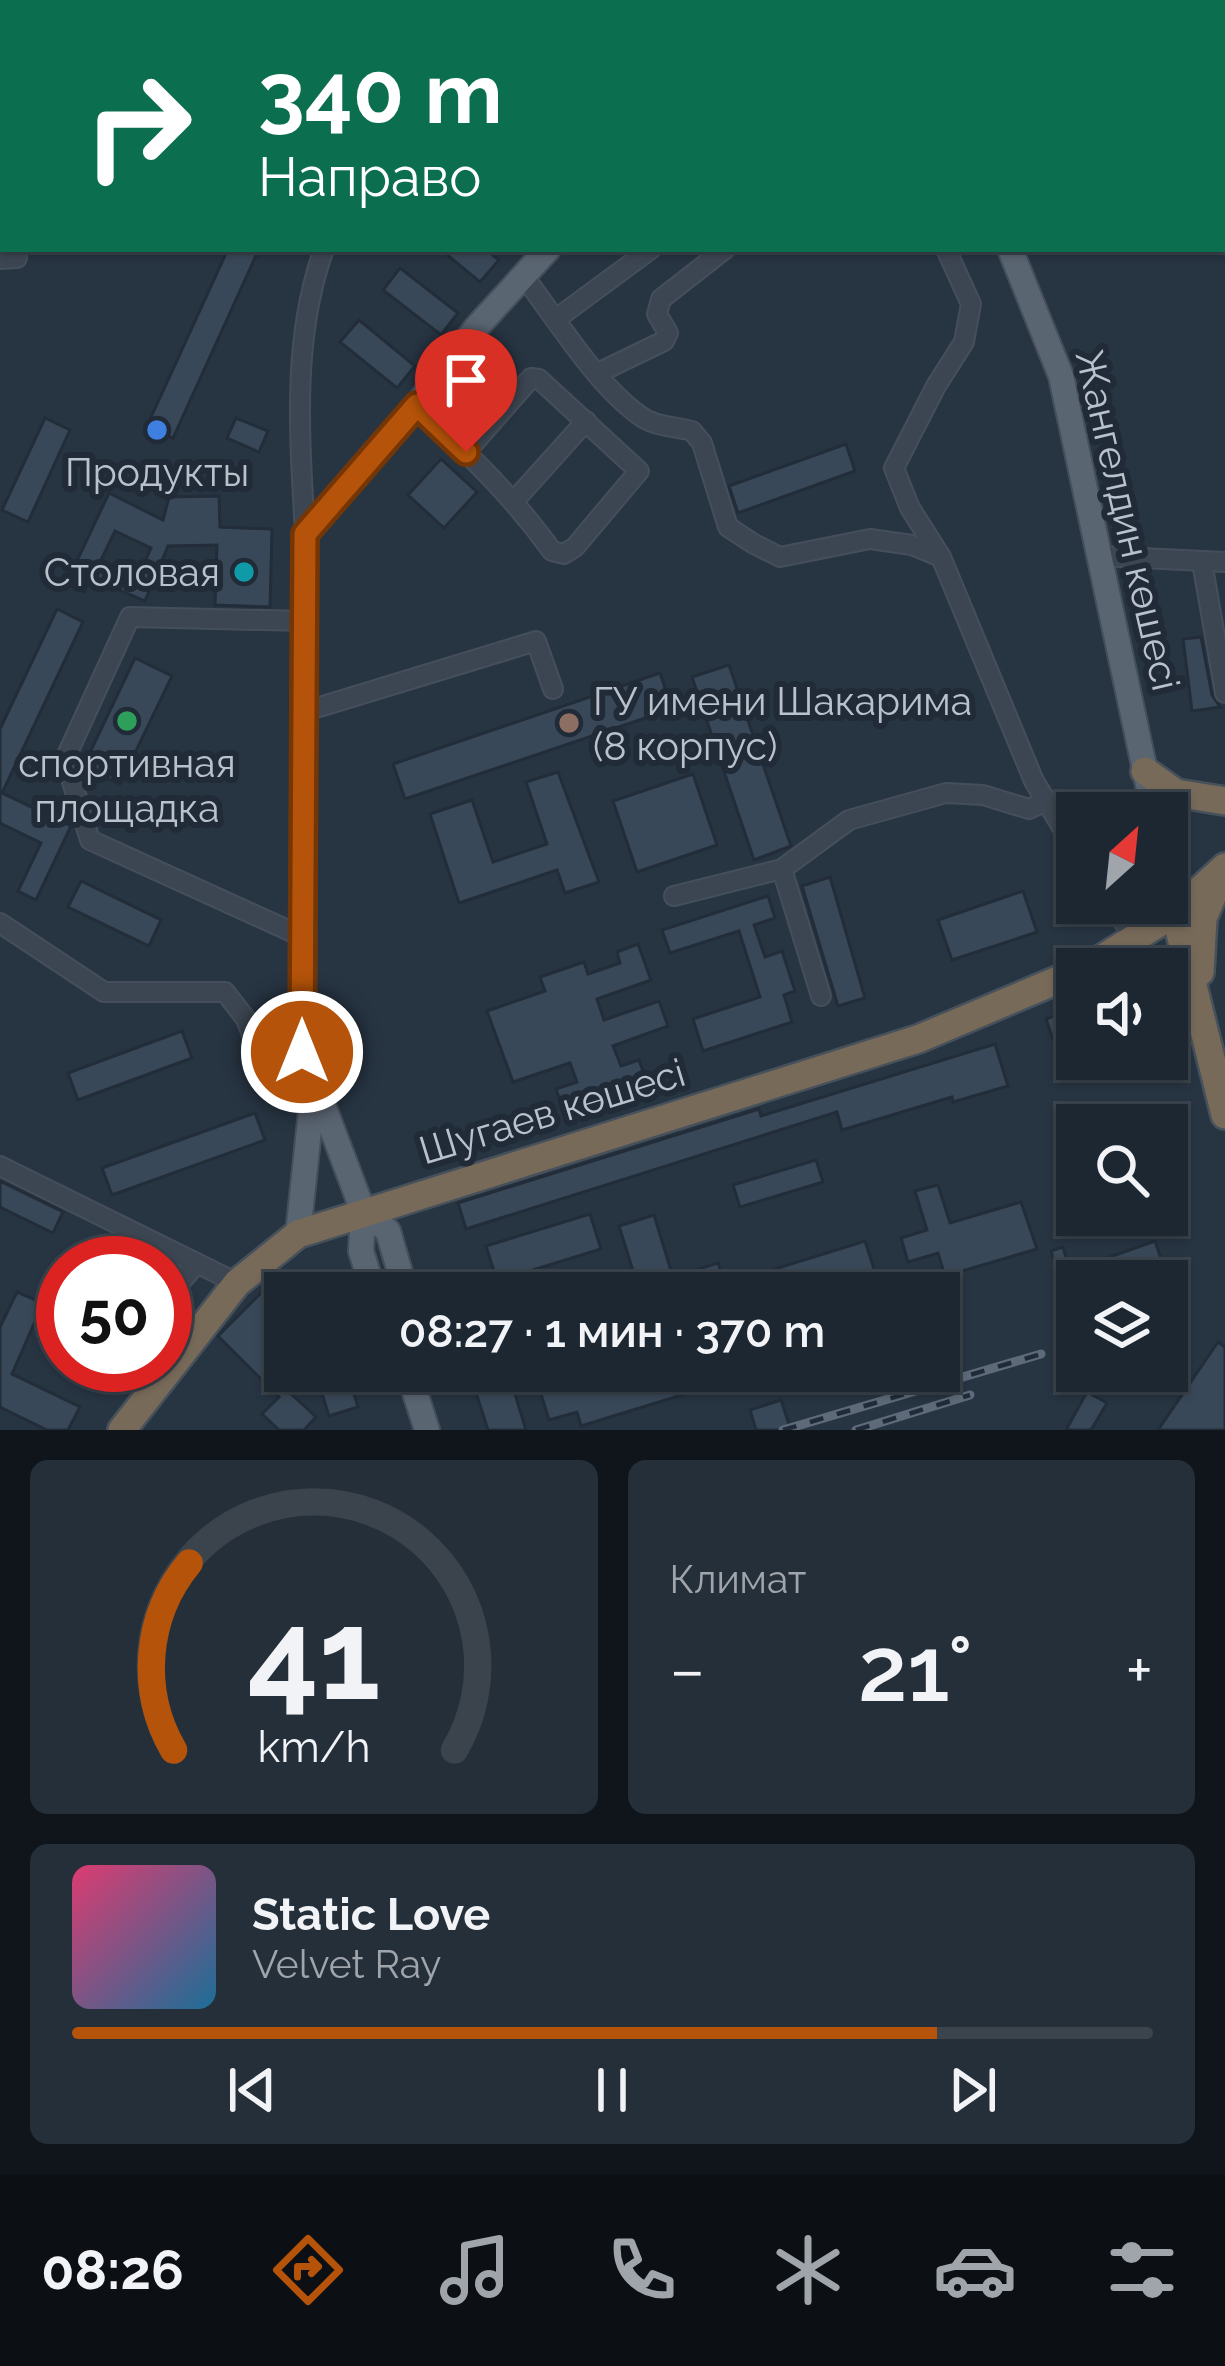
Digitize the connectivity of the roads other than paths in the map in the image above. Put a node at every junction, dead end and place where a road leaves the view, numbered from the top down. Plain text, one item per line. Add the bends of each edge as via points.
1 (323, 252) edge
2 (546, 252) edge
3 (647, 252) edge
4 (721, 252) edge
5 (947, 252) edge
6 (1011, 252) edge
7 (525, 278) junction
8 (556, 319) junction
9 (598, 373) junction
10 (417, 405) junction
11 (586, 421) junction
12 (466, 452) junction
13 (515, 500) junction
14 (305, 534) junction
15 (941, 556) junction
16 (1099, 556) junction
17 (1202, 562) junction
18 (1225, 562) edge
19 (304, 621) junction
20 (553, 689) dead end
21 (1225, 693) edge
22 (303, 712) junction
23 (1145, 771) junction
24 (1150, 792) edge
25 (1046, 801) junction
26 (1225, 801) edge
27 (1056, 817) edge
28 (1225, 867) edge
29 (782, 869) junction
30 (674, 896) dead end
31 (1188, 901) edge
32 (0, 923) edge
33 (1125, 924) edge
34 (1158, 924) edge
35 (1178, 924) edge
36 (303, 937) junction
37 (1136, 938) junction
38 (1120, 948) edge
39 (1056, 981) edge
40 (1188, 990) edge
41 (821, 996) dead end
42 (1195, 997) junction
43 (312, 1078) junction
44 (1225, 1115) edge
45 (0, 1166) edge
46 (362, 1211) junction
47 (298, 1234) junction
48 (197, 1263) junction
49 (192, 1269) edge
50 (368, 1272) edge
51 (400, 1272) edge
52 (237, 1283) junction
53 (192, 1332) edge
54 (144, 1392) edge
55 (417, 1392) edge
56 (122, 1430) edge
57 (428, 1430) edge

1 - 14 street via 298,401
2 - 7 main road
3 - 8 street
4 - 9 street via 661,299 664,341
5 - 15 street via 971,304 964,342 894,468
6 - 16 main road, Жангелдин көшесі via 1061,376
7 - 8 street
7 - 10 main road
8 - 9 street
9 - 15 street via 639,416 692,431 728,527 754,544 780,556 870,538
10 - 12 street
10 - 14 main road
11 - 12 street via 531,378
11 - 13 street
11 - 13 street via 639,471 575,548 552,551
12 - 13 street
14 - 19 main road
15 - 25 street
16 - 17 street
16 - 23 main road, Жангелдин көшесі
17 - 18 street
17 - 21 street
19 - 22 main road
19 - 36 street via 130,617 65,759 91,840
20 - 22 street via 536,641
22 - 36 main road
23 - 24 main road, Жангелдин көшесі
23 - 26 highway via 1176,793
25 - 27 street
25 - 29 street via 1028,809 946,794 849,820
28 - 31 highway, Шугаев көшесі
28 - 42 highway via 1202,918
29 - 30 street
29 - 41 street
32 - 43 street via 104,992 225,992 246,1019 272,1086
33 - 37 street
34 - 37 highway, Шугаев көшесі
35 - 42 highway
36 - 43 main road via 302,1052
37 - 38 highway, Шугаев көшесі
39 - 46 highway, Шугаев көшесі via 918,1039
40 - 42 highway
42 - 44 highway
43 - 46 main road
43 - 47 main road
45 - 48 street
46 - 47 highway, Шугаев көшесі
46 - 50 main road
46 - 51 main road via 388,1231
47 - 52 highway, Шугаев көшесі
48 - 49 street
48 - 52 street
52 - 53 highway, Шугаев көшесі
54 - 56 highway, Шугаев көшесі
55 - 57 main road

